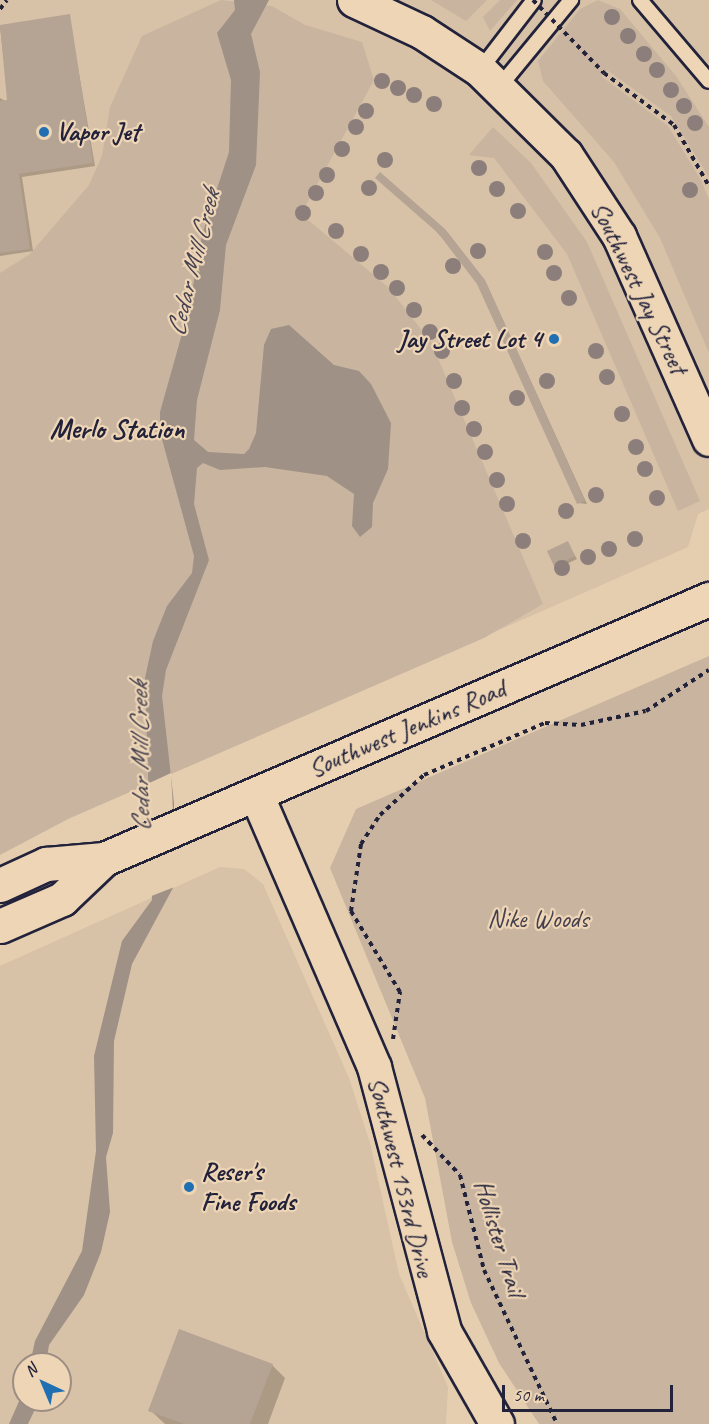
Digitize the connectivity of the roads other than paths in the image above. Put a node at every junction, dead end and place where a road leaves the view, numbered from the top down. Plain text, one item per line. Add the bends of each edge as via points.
1 (354, 0) edge
2 (533, 0) edge
3 (571, 0) edge
4 (640, 0) edge
5 (490, 78) junction
6 (709, 81) edge
7 (709, 439) edge
8 (709, 599) edge
9 (256, 794) junction
10 (104, 859) junction
11 (0, 885) edge
12 (0, 926) edge
13 (493, 1423) edge

1 - 5 street, Southwest Jay Street via 422,32
2 - 5 lane
3 - 5 lane
4 - 6 lane
5 - 7 street, Southwest Jay Street via 566,155 602,205
8 - 9 street, Southwest Jenkins Road
9 - 10 street, Southwest Jenkins Road
9 - 13 street, Southwest 153rd Drive via 374,1067 444,1331
10 - 11 street, Southwest Jenkins Road via 46,864
10 - 12 street, Southwest Jenkins Road via 62,898

